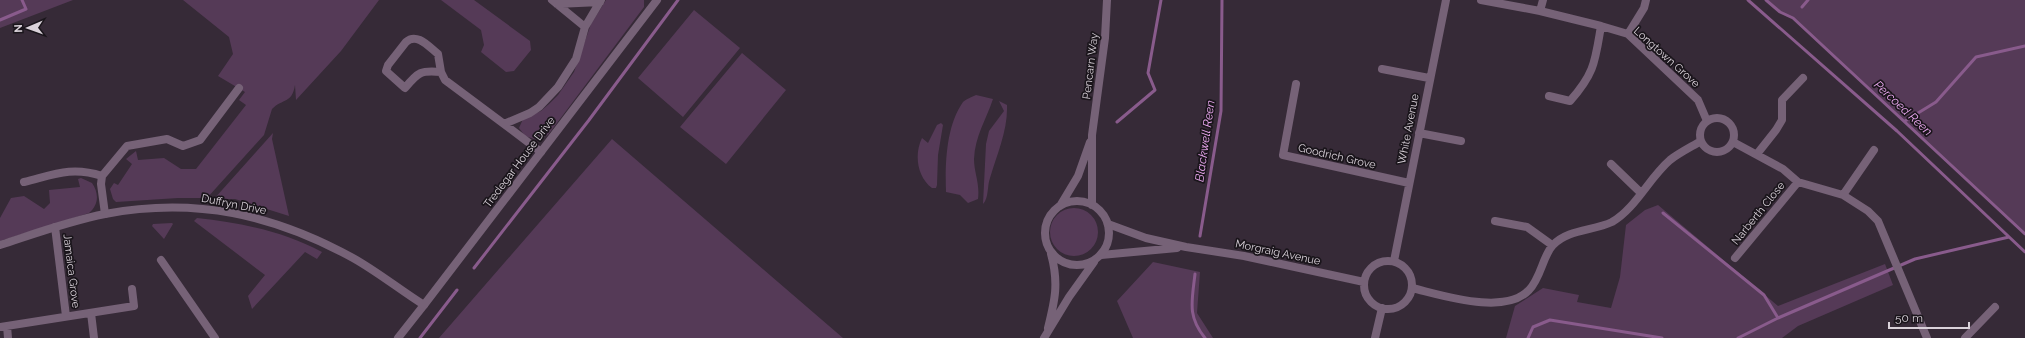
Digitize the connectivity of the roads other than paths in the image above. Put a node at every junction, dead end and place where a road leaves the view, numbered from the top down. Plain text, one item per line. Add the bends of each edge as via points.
1 (657, 0) edge
2 (1107, 0) edge
3 (1446, 0) edge
4 (1481, 0) edge
5 (1543, 0) edge
6 (1646, 0) edge
7 (600, 1) edge
8 (554, 2) edge
9 (1540, 11) junction
10 (1601, 26) junction
11 (585, 27) junction
12 (1628, 34) junction
13 (1382, 69) dead end
14 (441, 72) junction
15 (1429, 78) junction
16 (1802, 78) dead end
17 (1296, 84) dead end
18 (239, 88) dead end
19 (1549, 96) dead end
20 (1707, 121) junction
21 (504, 124) junction
22 (1419, 133) junction
23 (1092, 135) junction
24 (1461, 141) dead end
25 (1701, 141) junction
26 (1733, 142) junction
27 (1874, 150) dead end
28 (541, 152) junction
29 (1757, 154) junction
30 (1610, 164) dead end
31 (102, 176) junction
32 (24, 182) dead end
33 (1798, 182) junction
34 (1409, 183) junction
35 (1641, 193) junction
36 (1843, 195) junction
37 (1092, 205) junction
38 (1060, 206) junction
39 (105, 214) junction
40 (1495, 221) dead end
41 (1108, 224) junction
42 (55, 227) junction
43 (0, 245) edge
44 (1552, 245) junction
45 (1186, 247) junction
46 (1050, 251) junction
47 (1101, 255) junction
48 (1735, 258) dead end
49 (161, 260) dead end
50 (1094, 261) junction
51 (1394, 261) junction
52 (1364, 282) junction
53 (1412, 288) junction
54 (132, 289) dead end
55 (424, 305) junction
56 (1995, 307) dead end
57 (1382, 308) junction
58 (91, 313) junction
59 (66, 316) junction
60 (3, 326) edge
61 (1045, 337) edge
62 (8, 338) edge
63 (94, 338) edge
64 (215, 338) edge
65 (398, 338) edge
66 (1375, 338) edge
67 (1927, 338) edge
68 (1965, 338) edge

1 - 28 street, Tredegar House Drive
2 - 23 street, Pencarn Way
3 - 15 street, White Avenue
4 - 9 street, Longtown Grove
5 - 9 street
6 - 12 street
7 - 8 street
7 - 11 street
8 - 11 street
9 - 10 street, Longtown Grove
10 - 12 street, Longtown Grove
10 - 19 street via 1595,61 1590,76 1582,88 1570,101
11 - 21 street via 576,58 558,87 530,113
12 - 20 street, Longtown Grove via 1698,100
13 - 15 street
14 - 14 street via 438,54 415,38 406,42 388,65 386,72 405,88 417,74 425,71
14 - 21 street via 449,84
15 - 22 street, White Avenue
16 - 29 street via 1782,100 1782,120
17 - 34 street, Goodrich Grove via 1283,155
18 - 31 street via 200,140 183,146 167,139 127,146
20 - 25 street via 1700,132
20 - 26 street via 1716,118 1726,120 1734,131
21 - 28 street
22 - 24 street
22 - 34 street, White Avenue
23 - 37 street, Pencarn Way
23 - 38 street, Pencarn Way via 1078,176
25 - 26 street via 1705,147 1717,152 1727,149
25 - 35 street via 1670,160
26 - 29 street
27 - 36 street
28 - 55 street, Tredegar House Drive
29 - 33 street
30 - 35 street
31 - 32 street via 85,171 70,171
31 - 39 street via 100,184
33 - 36 street
33 - 48 street, Narberth Close
34 - 51 street, White Avenue
35 - 44 street via 1612,221 1565,237
36 - 67 street via 1868,211 1878,221
37 - 38 street via 1076,201
37 - 41 street via 1104,216
38 - 46 street via 1046,226 1045,234
39 - 42 street, Duffryn Drive
39 - 55 street, Duffryn Drive via 179,207 207,208 249,216 290,228 330,246
40 - 44 street via 1527,227
41 - 45 street, Morgraig Avenue via 1146,238
41 - 47 street via 1107,246
42 - 43 street, Duffryn Drive
42 - 59 street, Jamaica Grove
44 - 53 street via 1537,279 1529,291 1517,298 1503,302 1473,302
45 - 47 street, Morgraig Avenue
45 - 52 street, Morgraig Avenue via 1244,256
46 - 50 street via 1065,264 1085,265
46 - 61 street via 1056,272 1056,293
47 - 50 street
49 - 64 street
50 - 61 street
51 - 52 street via 1379,262 1368,271
51 - 53 street via 1410,273
52 - 57 street via 1369,301
53 - 57 street via 1407,301 1400,306 1395,309
54 - 58 street, Jamaica Grove via 134,306
55 - 65 street, Tredegar House Drive
56 - 68 street
57 - 66 street
58 - 59 street, Jamaica Grove
58 - 63 street, Jamaica Grove
59 - 60 street
60 - 62 street

